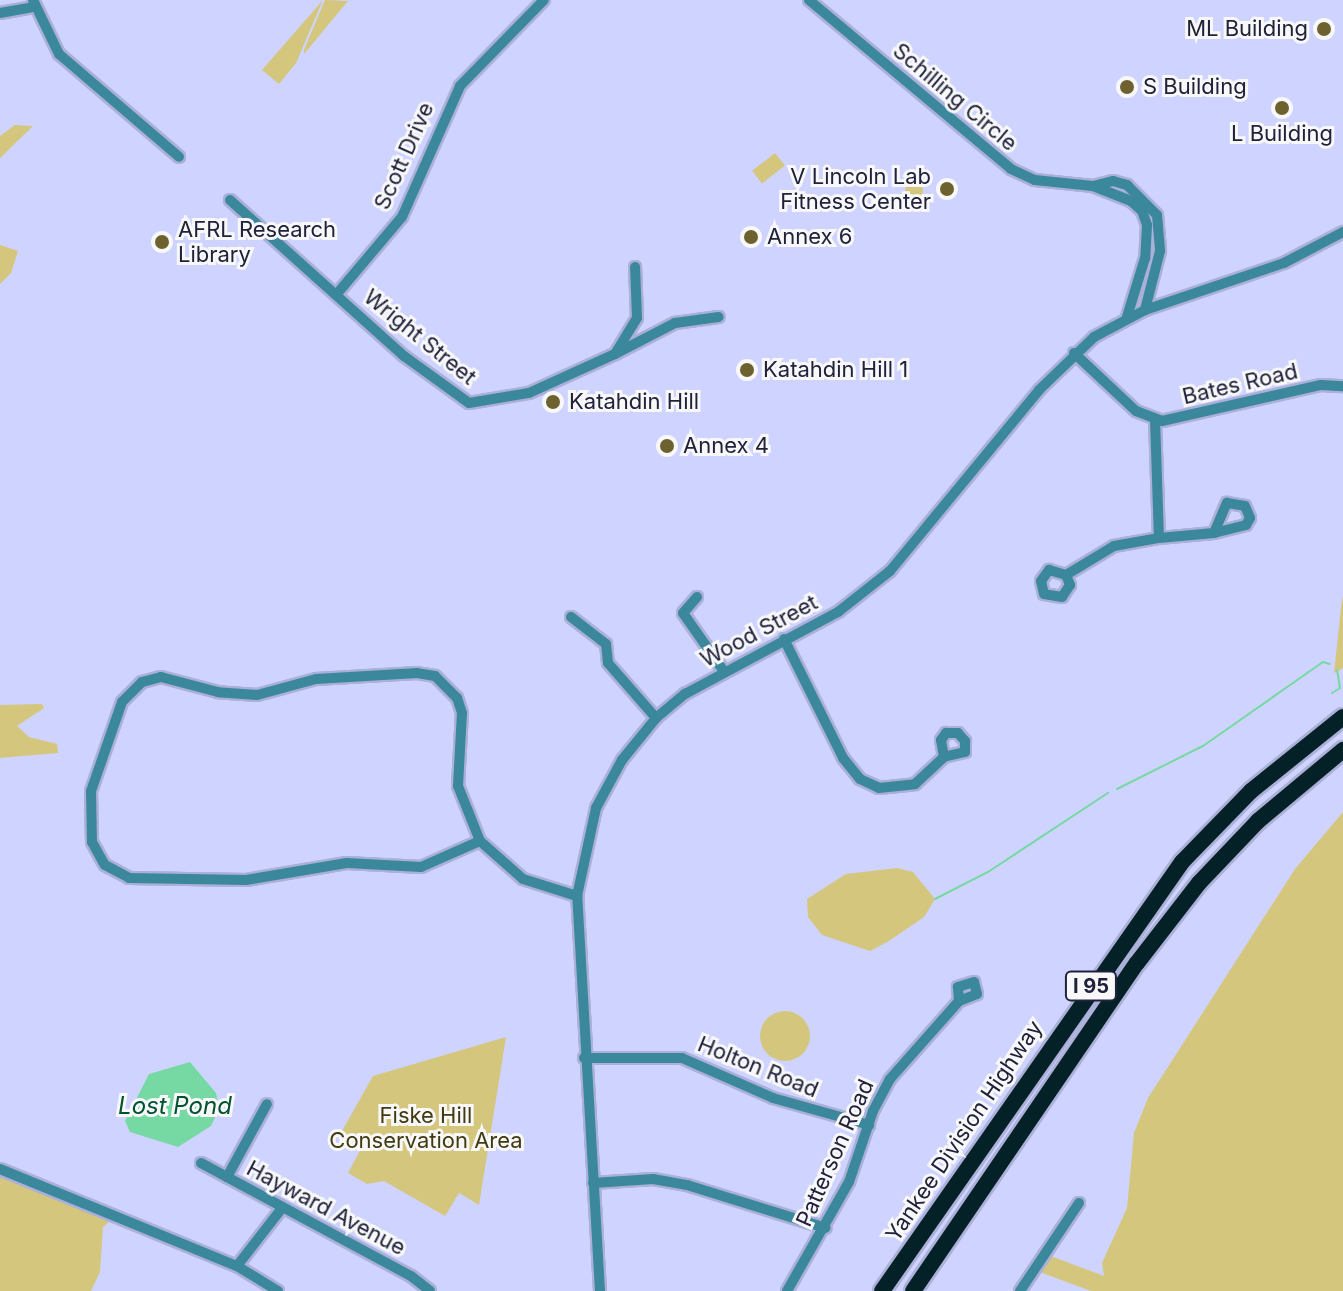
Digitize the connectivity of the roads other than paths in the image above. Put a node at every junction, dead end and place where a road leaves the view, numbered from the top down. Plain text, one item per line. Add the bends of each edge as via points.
1 (544, 0) edge
2 (809, 0) edge
3 (34, 4) edge
4 (0, 13) edge
5 (179, 157) dead end
6 (1093, 186) junction
7 (230, 200) dead end
8 (1343, 232) edge
9 (635, 267) dead end
10 (336, 295) junction
11 (1145, 310) junction
12 (719, 317) dead end
13 (1127, 317) junction
14 (1074, 353) junction
15 (615, 354) junction
16 (1343, 386) edge
17 (1155, 419) junction
18 (1214, 533) dead end
19 (1159, 538) junction
20 (1066, 575) dead end
21 (697, 597) dead end
22 (571, 617) dead end
23 (784, 639) junction
24 (723, 670) junction
25 (1343, 717) edge
26 (656, 718) junction
27 (1343, 750) edge
28 (944, 757) dead end
29 (480, 841) junction
30 (577, 896) junction
31 (959, 1001) dead end
32 (584, 1058) junction
33 (267, 1104) dead end
34 (869, 1125) junction
35 (201, 1163) dead end
36 (0, 1169) edge
37 (227, 1177) junction
38 (593, 1183) junction
39 (1079, 1203) dead end
40 (282, 1208) junction
41 (826, 1228) junction
42 (237, 1266) junction
43 (278, 1291) edge
44 (430, 1291) edge
45 (600, 1291) edge
46 (787, 1291) edge
47 (882, 1291) edge
48 (913, 1291) edge
49 (1020, 1291) edge

1 - 10 street, Scott Drive via 460,86 402,217
2 - 6 street, Schilling Circle via 992,157 1035,180
3 - 4 street
3 - 5 street via 59,54
6 - 11 street, Schilling Circle via 1113,181 1127,185 1157,215 1160,251
6 - 13 street, Schilling Circle via 1131,201 1147,225 1145,258
7 - 10 street, Wright Street
8 - 11 street, Wood Street via 1284,263
9 - 15 street via 637,318
10 - 15 street, Wright Street via 440,386 469,403 542,389
11 - 13 street, Wood Street
12 - 15 street, Wright Street via 675,323
13 - 14 street, Wood Street
14 - 17 street, Bates Road via 1136,411
14 - 23 street, Wood Street via 890,571 838,612
16 - 17 street, Bates Road via 1321,385 1179,419
17 - 19 street
18 - 19 street
19 - 20 street via 1114,546
21 - 24 street via 683,613
22 - 26 street via 606,644 608,663
23 - 24 street, Wood Street
23 - 28 street via 843,758 860,779 879,788 903,789 927,778
24 - 26 street, Wood Street
25 - 47 highway, Yankee Division Highway / I 95 via 1251,791 1182,862
26 - 30 street, Wood Street via 603,791 584,847
27 - 48 highway, I 95 via 1258,821 1190,893
29 - 29 street via 421,867 347,863 246,880 129,878 105,865 92,842 91,791 122,702 142,682 161,677 218,692 257,695 316,679 417,673 435,676 457,698 462,713 458,786
29 - 30 street via 523,879
30 - 32 street, Wood Street
31 - 34 street, Patterson Road via 890,1079
32 - 34 street, Holton Road via 682,1058 773,1098
32 - 38 street, Wood Street
33 - 37 street
34 - 41 street, Patterson Road
35 - 37 street, Hayward Avenue
36 - 42 street
37 - 40 street, Hayward Avenue
38 - 41 street via 653,1179 687,1185
38 - 45 street, Wood Street
39 - 49 street
40 - 42 street
40 - 44 street, Hayward Avenue via 414,1277
41 - 46 street, Patterson Road
42 - 43 street

